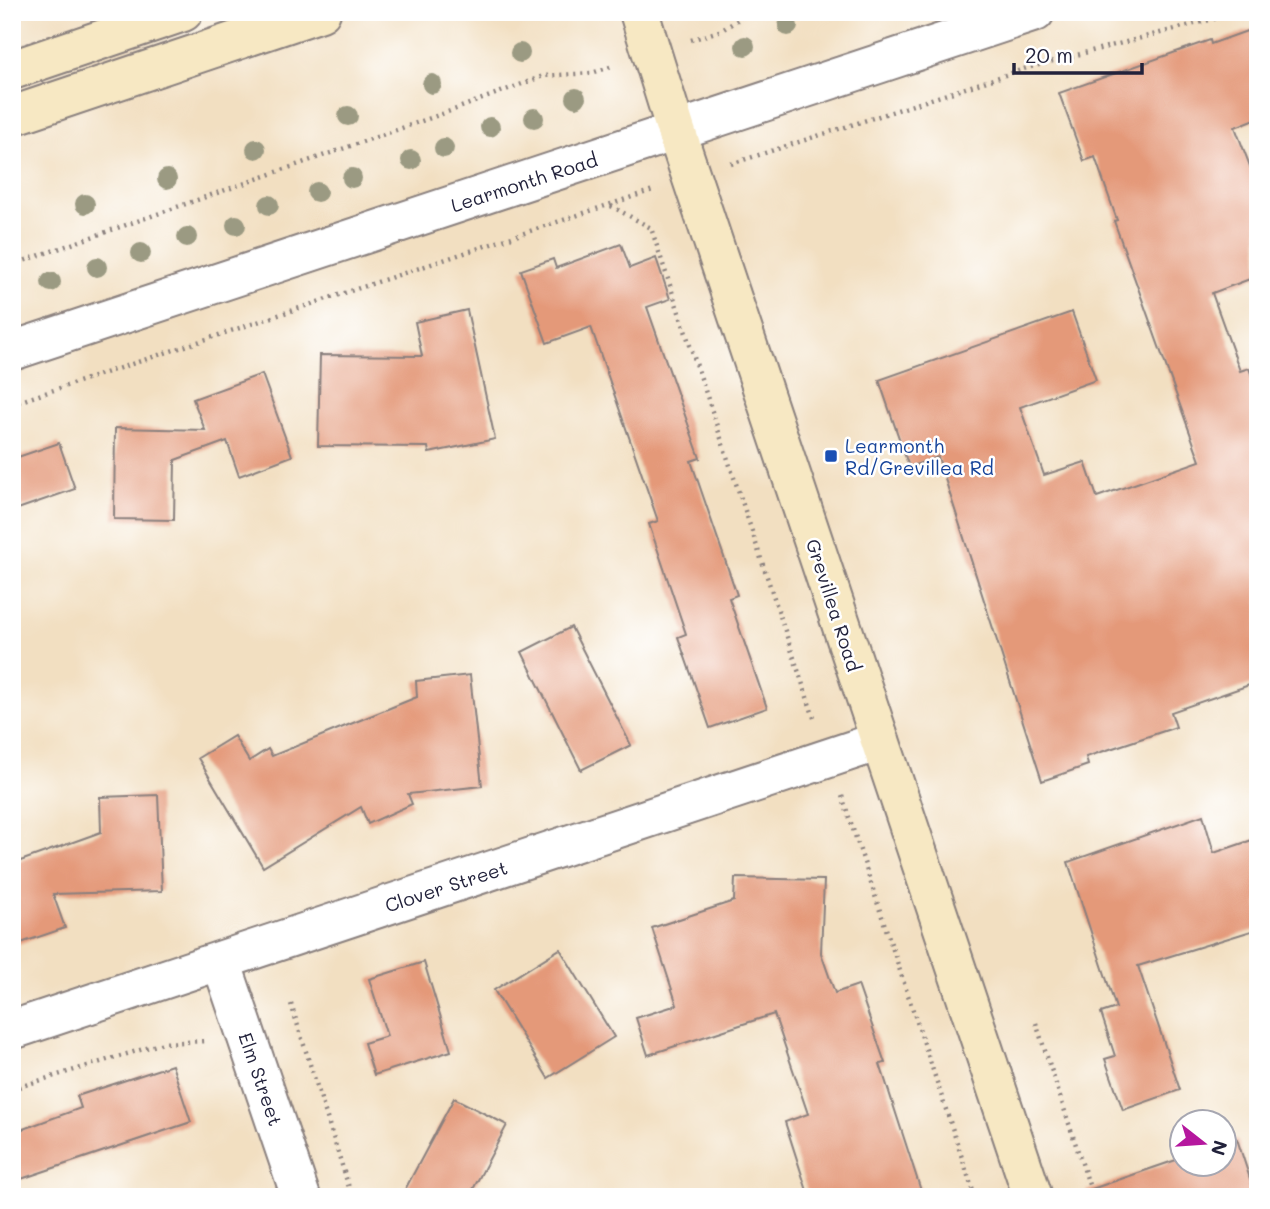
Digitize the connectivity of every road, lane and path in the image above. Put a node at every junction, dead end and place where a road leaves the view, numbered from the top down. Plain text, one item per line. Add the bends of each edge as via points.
1 (183, 12) edge
2 (321, 12) edge
3 (639, 12) edge
4 (750, 12) edge
5 (1035, 12) edge
6 (1240, 12) edge
7 (722, 30) dead end
8 (12, 70) edge
9 (592, 73) dead end
10 (12, 116) edge
11 (676, 131) junction
12 (692, 176) junction
13 (611, 206) junction
14 (12, 265) edge
15 (12, 351) edge
16 (12, 404) edge
17 (880, 741) junction
18 (829, 759) junction
19 (221, 961) junction
20 (291, 1004) dead end
21 (1036, 1023) dead end
22 (12, 1030) edge
23 (213, 1049) dead end
24 (12, 1089) edge
25 (301, 1197) edge
26 (352, 1197) edge
27 (975, 1197) edge
28 (1033, 1197) edge
29 (1093, 1197) edge

1 - 8 street
2 - 10 street
3 - 11 street, Grevillea Road
4 - 7 path
5 - 11 street, Learmonth Road
6 - 12 path via 1027,68
9 - 14 path via 543,76
11 - 12 street, Grevillea Road
11 - 15 street, Learmonth Road
12 - 13 path
12 - 17 street, Grevillea Road
13 - 16 path
13 - 18 path via 651,228
17 - 18 street, Clover Street
17 - 28 street, Grevillea Road
18 - 19 street, Clover Street
18 - 27 path
19 - 22 street, Clover Street
19 - 25 street, Elm Street
20 - 26 path
21 - 29 path
23 - 24 path via 206,1040 163,1043

